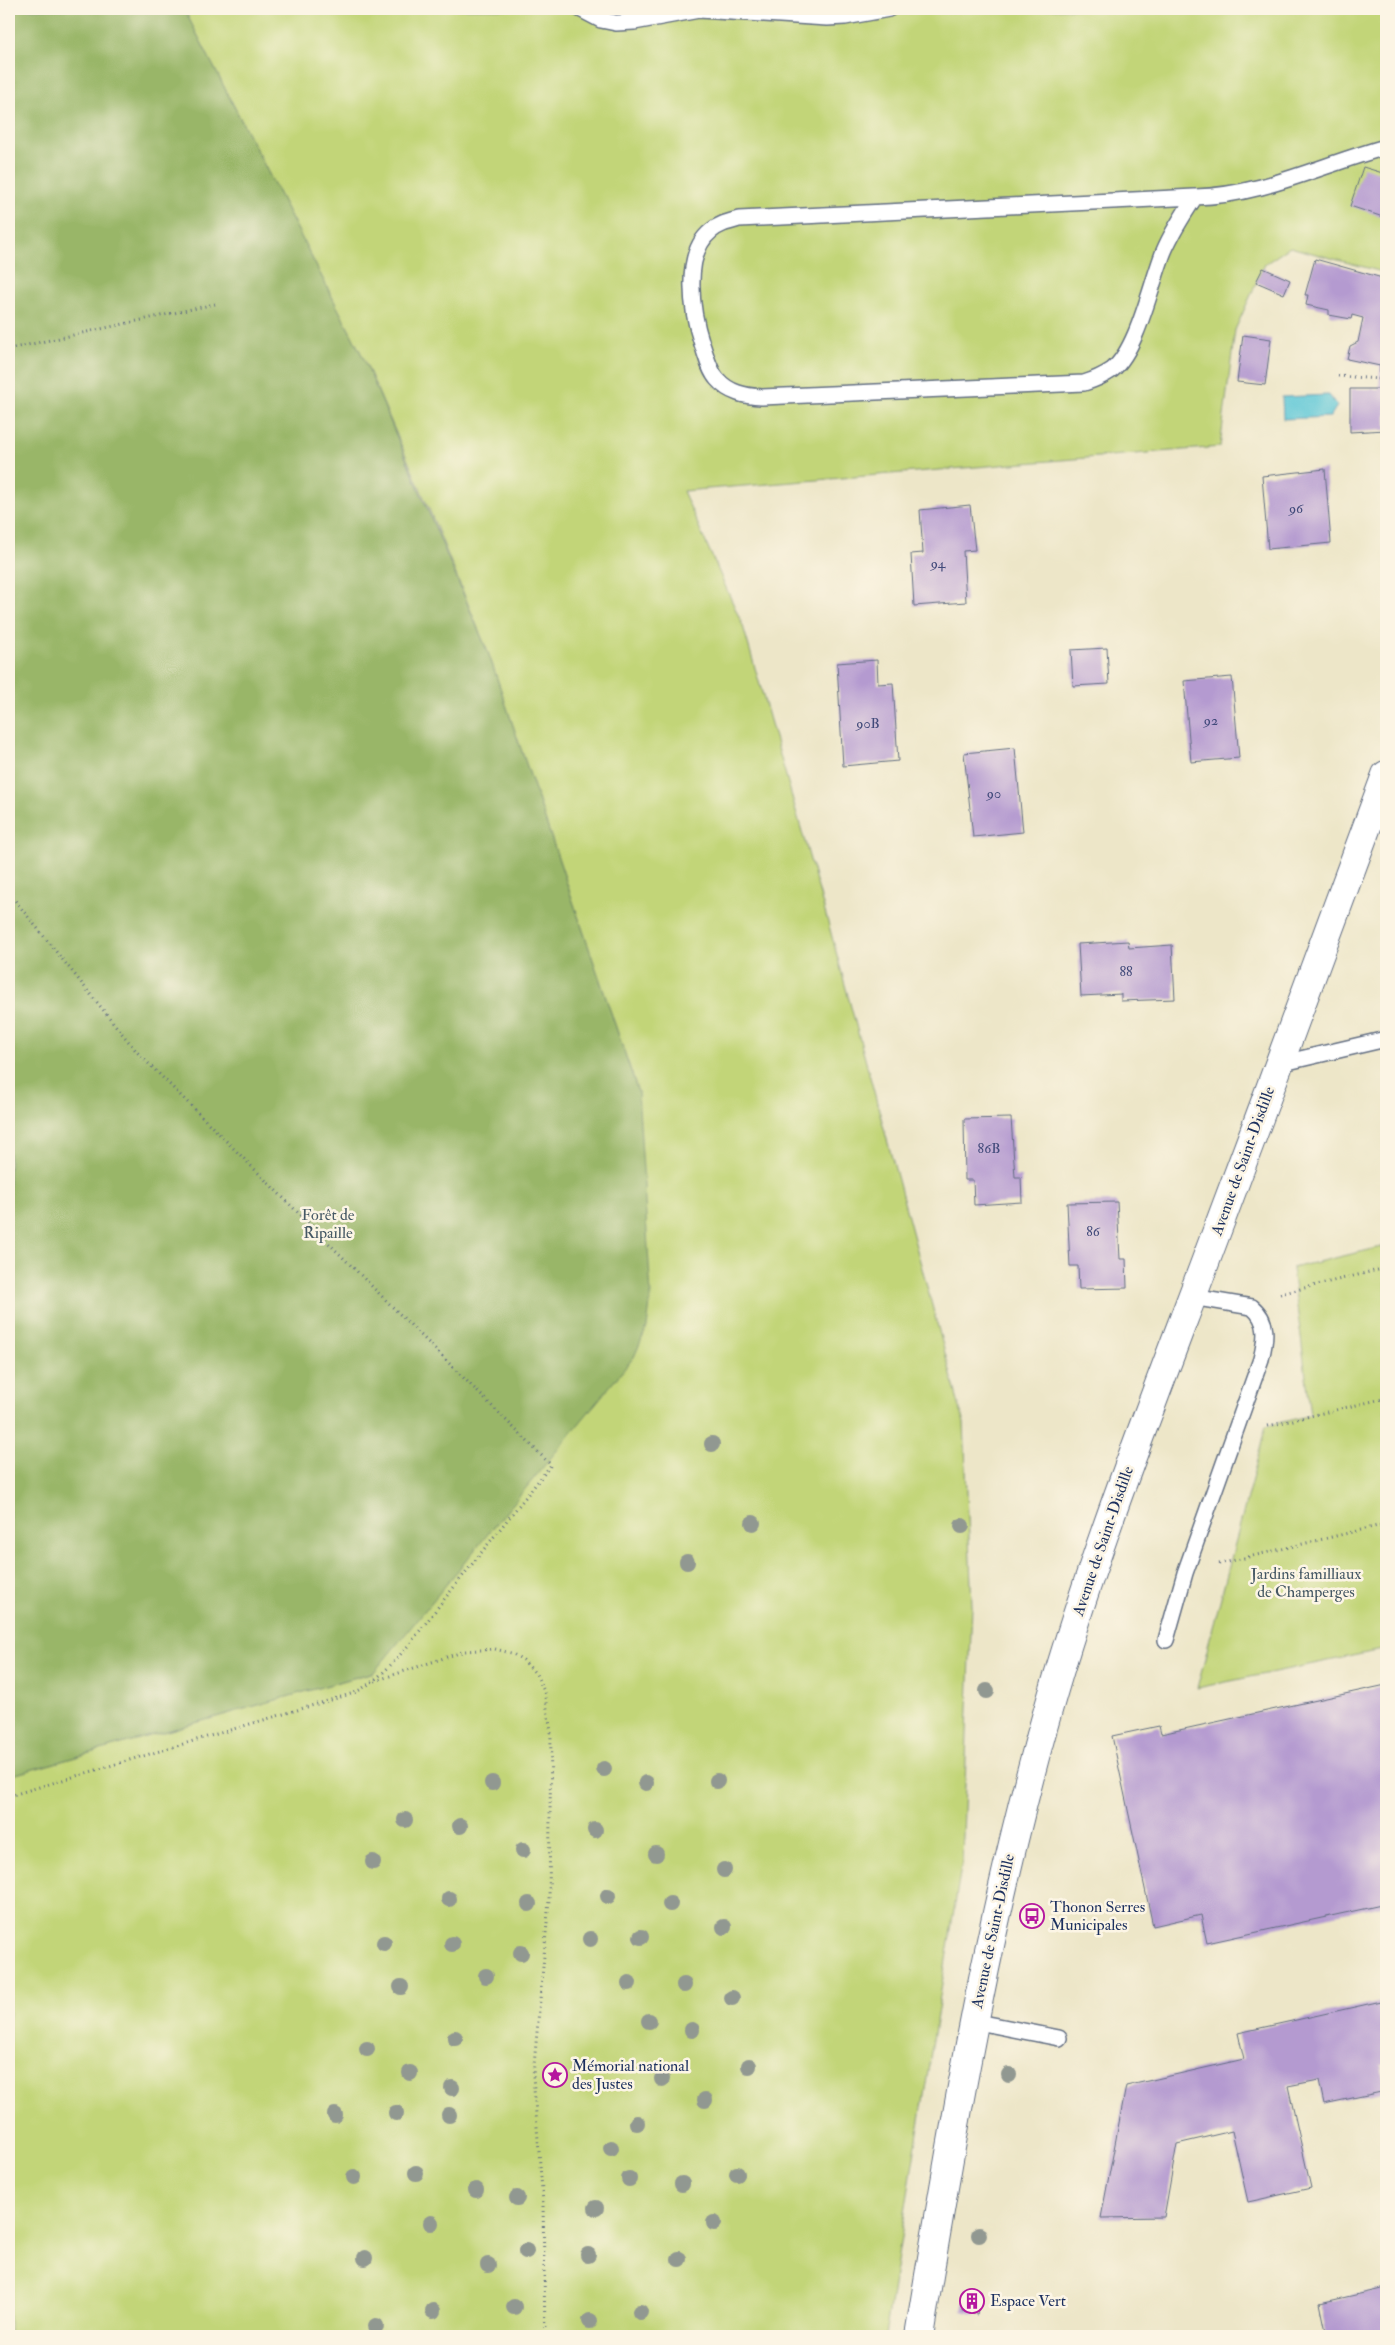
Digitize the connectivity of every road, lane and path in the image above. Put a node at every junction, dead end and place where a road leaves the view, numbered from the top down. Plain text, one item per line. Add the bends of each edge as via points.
1 (580, 9) edge
2 (889, 9) edge
3 (676, 11) edge
4 (1386, 147) edge
5 (1195, 198) junction
6 (215, 304) dead end
7 (9, 349) edge
8 (1338, 376) dead end
9 (1379, 378) dead end
10 (1386, 775) edge
11 (9, 893) edge
12 (1386, 1039) edge
13 (1279, 1064) junction
14 (1386, 1268) edge
15 (1192, 1297) junction
16 (1259, 1313) junction
17 (1386, 1398) edge
18 (1234, 1434) junction
19 (1386, 1524) edge
20 (1185, 1573) junction
21 (1166, 1640) dead end
22 (374, 1681) junction
23 (9, 1796) edge
24 (973, 2021) junction
25 (1059, 2038) dead end
26 (545, 2336) edge
27 (919, 2336) edge

1 - 3 lane via 601,20 616,23 634,22
2 - 3 lane via 827,18
4 - 5 lane via 1263,187
5 - 5 lane via 1180,218 1164,252 1132,342 1113,369 1084,383 744,396 729,390 716,379 696,326 691,288 700,245 709,232 723,223 739,219
6 - 7 path
8 - 9 path
10 - 13 street, Avenue de Saint-Disdille
11 - 22 path via 137,1052 551,1465 403,1650
12 - 13 lane
13 - 15 street, Avenue de Saint-Disdille
14 - 16 path via 1281,1292
15 - 16 lane via 1240,1303
15 - 24 street, Avenue de Saint-Disdille via 1104,1535 1054,1687 1014,1835
16 - 18 lane via 1266,1335 1261,1359
17 - 18 path
18 - 20 lane
19 - 20 path
20 - 21 lane
22 - 23 path via 354,1692
22 - 26 path via 464,1651 495,1649 522,1660 536,1674 544,1691 551,1732 548,1901 533,2076 543,2203
24 - 25 lane
24 - 27 street, Avenue de Saint-Disdille

